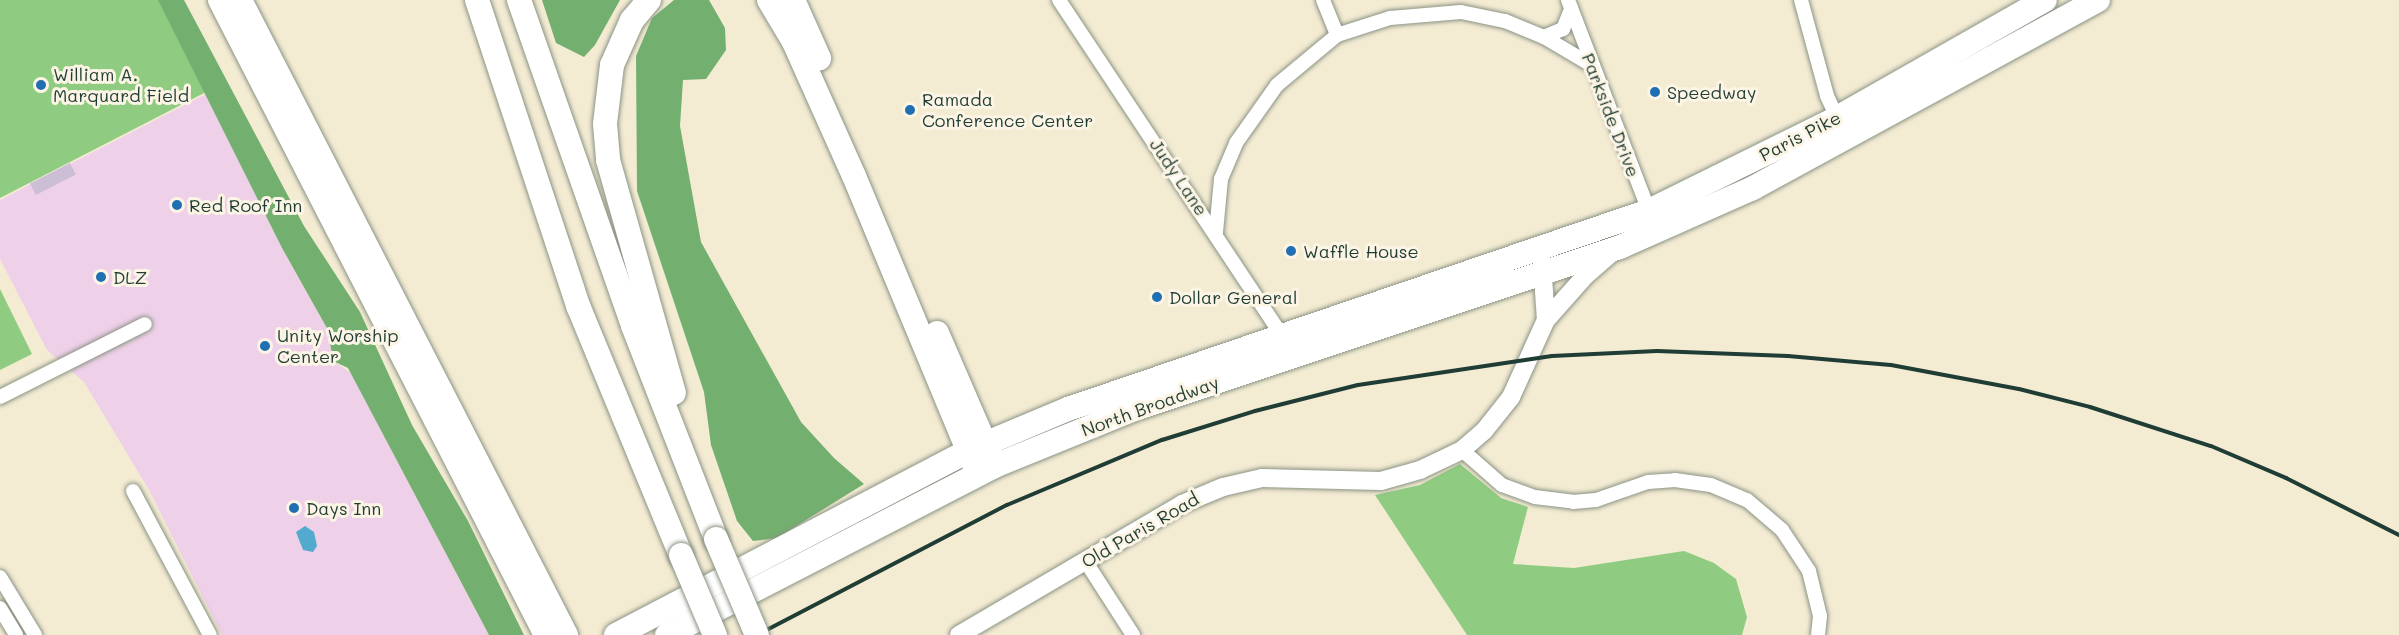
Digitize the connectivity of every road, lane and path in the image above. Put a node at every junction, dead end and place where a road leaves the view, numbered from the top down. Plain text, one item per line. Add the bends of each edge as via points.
1 (220, 0) edge
2 (240, 0) edge
3 (460, 0) edge
4 (477, 0) edge
5 (519, 0) edge
6 (649, 0) edge
7 (769, 0) edge
8 (794, 0) edge
9 (1059, 0) edge
10 (1323, 0) edge
11 (1801, 0) edge
12 (2045, 0) edge
13 (2098, 0) edge
14 (1569, 5) edge
15 (1337, 35) junction
16 (1544, 37) junction
17 (1593, 66) junction
18 (1843, 128) junction
19 (518, 132) junction
20 (1652, 221) junction
21 (1216, 232) junction
22 (1620, 247) junction
23 (1542, 249) junction
24 (1550, 271) junction
25 (1512, 284) junction
26 (1562, 302) junction
27 (1546, 320) junction
28 (145, 324) dead end
29 (1282, 333) junction
30 (1290, 358) junction
31 (0, 397) edge
32 (976, 447) junction
33 (1462, 450) junction
34 (986, 470) junction
35 (133, 491) dead end
36 (699, 497) junction
37 (1086, 562) junction
38 (0, 577) edge
39 (0, 608) edge
40 (16, 635) edge
41 (35, 635) edge
42 (210, 635) edge
43 (546, 635) edge
44 (566, 635) edge
45 (616, 635) edge
46 (667, 635) edge
47 (715, 635) edge
48 (757, 635) edge
49 (959, 635) edge
50 (1133, 635) edge
51 (1818, 635) edge

1 - 43 highway
2 - 44 highway
3 - 19 highway
4 - 19 highway
5 - 36 highway via 633,326
6 - 36 highway via 632,20 612,65 605,124 608,160 685,431
7 - 32 highway via 794,42
8 - 32 highway
9 - 21 street, Judy Lane
10 - 15 street
11 - 18 street
12 - 18 highway, Paris Pike
13 - 18 highway, Paris Pike
14 - 16 street via 1563,29
14 - 17 street, Parkside Drive
15 - 16 street via 1390,18 1452,12 1483,15
15 - 21 street via 1276,85 1236,143 1221,179
16 - 17 street
17 - 20 street, Parkside Drive
18 - 20 highway, Paris Pike
19 - 47 highway, bridge via 579,308
20 - 22 highway, North Broadway
20 - 23 highway, Paris Pike
21 - 29 street, Judy Lane
22 - 24 highway, North Broadway
22 - 26 street, Old Paris Road
23 - 24 street
23 - 29 highway, North Broadway
24 - 25 highway, North Broadway
24 - 26 street
24 - 27 street, Old Paris Road
25 - 27 street via 1537,298
25 - 30 highway, North Broadway
26 - 27 street, Old Paris Road
27 - 33 street, Old Paris Road via 1511,397 1484,431
28 - 31 street
29 - 30 street, Judy Lane
29 - 32 highway, North Broadway via 1122,388
30 - 34 highway, North Broadway via 1132,410
32 - 34 highway
32 - 45 highway, North Broadway
33 - 37 street, Old Paris Road via 1420,470 1381,481 1291,477 1232,483 1182,504
33 - 51 street via 1502,485 1535,497 1596,501 1648,483 1675,480 1711,485 1747,500 1782,530 1809,571 1818,606
34 - 46 highway, North Broadway
35 - 42 street
36 - 48 highway, bridge
37 - 49 street, Old Paris Road
37 - 50 street
38 - 41 street
39 - 40 street

